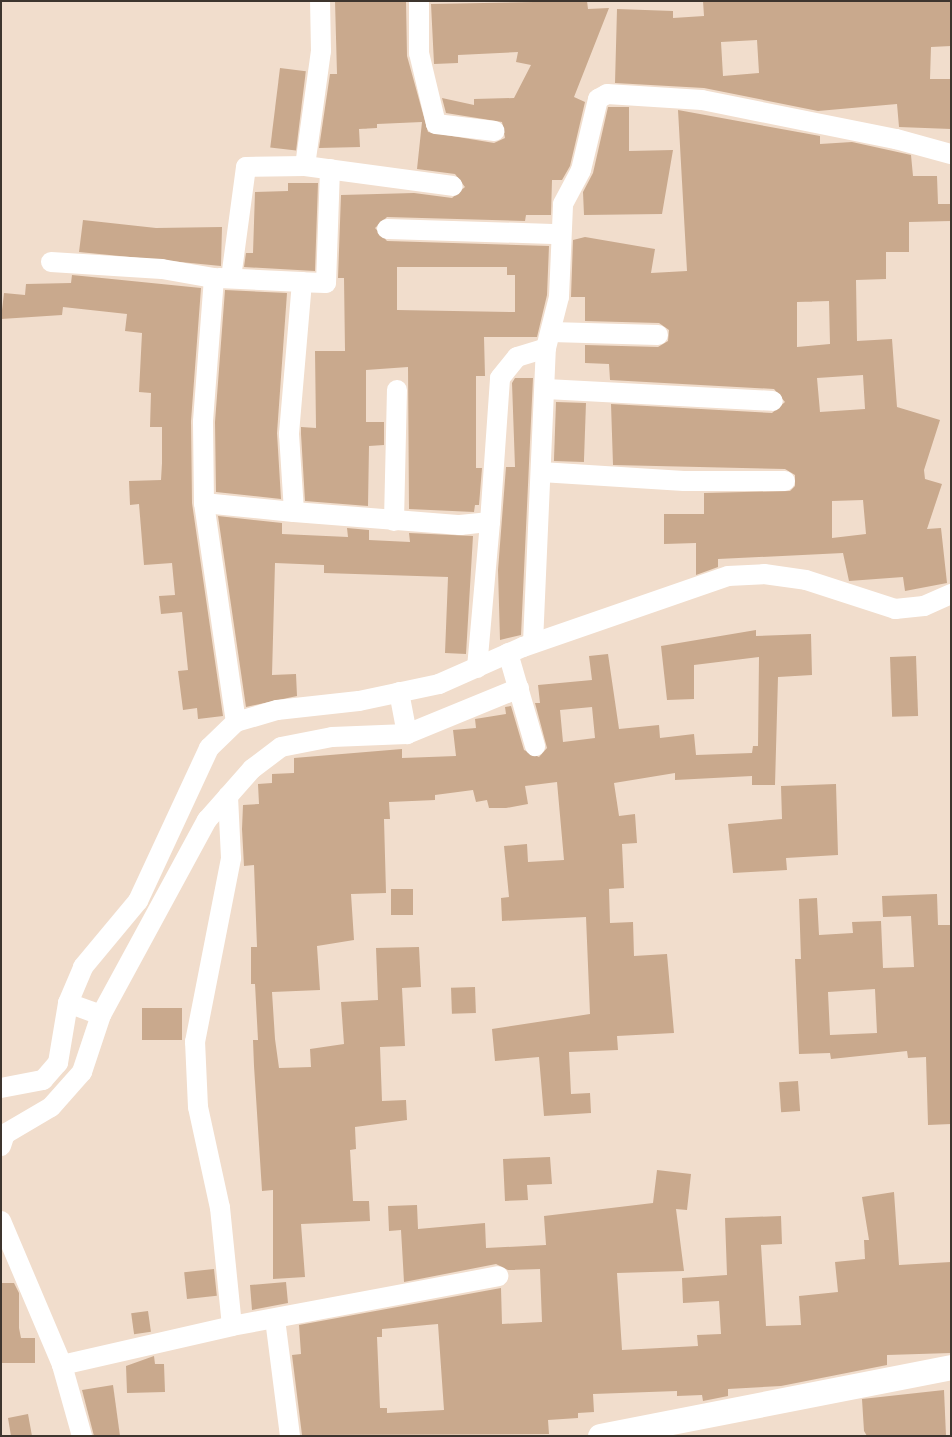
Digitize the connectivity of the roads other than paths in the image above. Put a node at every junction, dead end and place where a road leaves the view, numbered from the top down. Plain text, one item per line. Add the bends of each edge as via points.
1 (320, 1) edge
2 (419, 1) edge
3 (495, 131) dead end
4 (951, 154) edge
5 (305, 166) junction
6 (330, 169) junction
7 (453, 186) dead end
8 (387, 229) dead end
9 (560, 234) junction
10 (51, 262) dead end
11 (222, 278) junction
12 (302, 282) junction
13 (658, 335) dead end
14 (549, 340) junction
15 (546, 389) junction
16 (397, 390) dead end
17 (773, 401) dead end
18 (541, 472) junction
19 (785, 481) dead end
20 (204, 503) junction
21 (294, 512) junction
22 (394, 520) junction
23 (490, 522) junction
24 (951, 594) edge
25 (533, 644) junction
26 (508, 654) junction
27 (477, 668) junction
28 (519, 688) junction
29 (399, 692) junction
30 (236, 722) junction
31 (407, 734) junction
32 (536, 746) dead end
33 (228, 796) junction
34 (68, 1004) junction
35 (101, 1015) junction
36 (1, 1088) edge
37 (1, 1146) edge
38 (1, 1221) edge
39 (498, 1276) dead end
40 (275, 1319) junction
41 (232, 1326) junction
42 (62, 1365) junction
43 (951, 1367) edge
44 (82, 1436) edge
45 (290, 1436) edge
46 (600, 1436) edge

1 - 5 street via 320,51
2 - 3 street via 420,53 436,124
4 - 9 street via 896,138 702,100 607,94 592,110 581,170 563,204
5 - 6 street
5 - 11 street via 246,167
6 - 7 street
6 - 12 street via 326,283
8 - 9 street
9 - 14 street via 559,297
10 - 11 street via 162,269
11 - 12 street
11 - 20 street via 204,404
12 - 21 street via 289,434
13 - 14 street
14 - 15 street
14 - 23 street via 518,357 500,378
15 - 17 street
15 - 18 street
16 - 22 street
18 - 19 street via 684,481
18 - 25 street
20 - 21 street
20 - 30 street
21 - 22 street
22 - 23 street
23 - 27 street
24 - 25 street via 924,606 895,609 806,580 764,574 728,576
25 - 26 street
26 - 27 street
26 - 28 street
27 - 29 street via 439,684
28 - 31 street
28 - 32 street
29 - 30 street via 277,710
29 - 31 street
30 - 34 street via 209,748 150,881 83,967
31 - 33 street via 332,737 281,748 252,769
33 - 35 street via 207,820
33 - 41 street via 230,866 195,1042 198,1106 220,1208
34 - 35 street
34 - 36 street via 58,1063 43,1080
35 - 37 street via 82,1072 68,1093 12,1128
38 - 42 street
39 - 40 street
40 - 41 street
40 - 45 street
41 - 42 street
42 - 44 street
43 - 46 street

